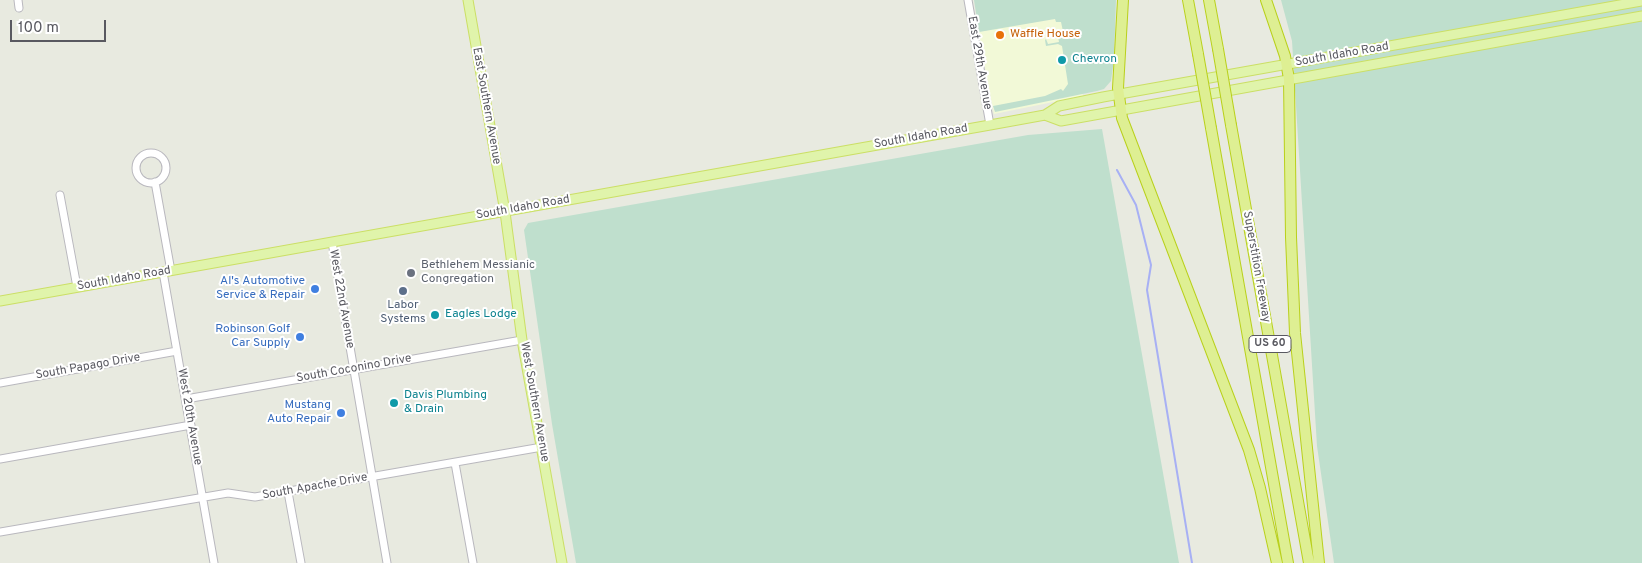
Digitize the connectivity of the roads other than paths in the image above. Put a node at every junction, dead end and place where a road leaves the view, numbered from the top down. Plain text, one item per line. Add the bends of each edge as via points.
1 (468, 0) edge
2 (968, 0) edge
3 (1123, 0) edge
4 (1188, 0) edge
5 (1209, 0) edge
6 (1266, 0) edge
7 (1642, 1) edge
8 (1642, 16) edge
9 (1287, 64) junction
10 (1289, 80) junction
11 (1118, 95) junction
12 (1120, 110) junction
13 (1045, 115) junction
14 (990, 125) junction
15 (155, 182) junction
16 (60, 195) dead end
17 (505, 212) junction
18 (332, 242) junction
19 (167, 271) junction
20 (77, 287) junction
21 (0, 301) edge
22 (522, 340) junction
23 (177, 351) junction
24 (353, 369) junction
25 (0, 383) edge
26 (186, 399) junction
27 (190, 425) junction
28 (542, 447) junction
29 (0, 459) edge
30 (455, 463) junction
31 (372, 477) junction
32 (288, 492) junction
33 (203, 496) junction
34 (0, 532) edge
35 (214, 563) edge
36 (301, 563) edge
37 (387, 563) edge
38 (474, 563) edge
39 (562, 563) edge
40 (1277, 563) edge
41 (1288, 563) edge
42 (1309, 563) edge
43 (1319, 563) edge

1 - 17 main road, East Southern Avenue
2 - 14 street, East 29th Avenue
3 - 11 highway
4 - 41 highway, Superstition Freeway / US 60, bridge
5 - 42 highway, Superstition Freeway / US 60, bridge
6 - 9 highway
7 - 9 main road, South Idaho Road
8 - 10 main road, South Idaho Road
9 - 10 highway
9 - 11 main road, South Idaho Road
10 - 12 main road, South Idaho Road
10 - 43 highway via 1295,333
11 - 12 highway
11 - 13 main road, South Idaho Road via 1059,106
12 - 13 main road, South Idaho Road via 1061,121
12 - 40 highway via 1249,450
13 - 14 main road, South Idaho Road
14 - 17 main road, South Idaho Road
15 - 15 street via 166,173 166,163 160,156 146,154 139,160 137,170 141,179
15 - 19 street, West 20th Avenue
16 - 20 street
17 - 18 main road, South Idaho Road
17 - 22 main road, West Southern Avenue
18 - 19 main road, South Idaho Road
18 - 24 street, West 22nd Avenue
19 - 20 main road, South Idaho Road
19 - 23 street, West 20th Avenue
20 - 21 main road, South Idaho Road
22 - 24 street, South Coconino Drive
22 - 28 main road, West Southern Avenue
23 - 25 street, South Papago Drive
23 - 26 street, West 20th Avenue
24 - 26 street, South Coconino Drive
24 - 31 street, West 22nd Avenue
26 - 27 street, West 20th Avenue
27 - 29 street
27 - 33 street, West 20th Avenue
28 - 30 street, South Apache Drive
28 - 39 main road, West Southern Avenue
30 - 31 street, South Apache Drive
30 - 38 street
31 - 32 street, South Apache Drive
31 - 37 street, West 22nd Avenue
32 - 33 street, South Apache Drive via 255,497 228,493
32 - 36 street
33 - 34 street, South Apache Drive
33 - 35 street, West 20th Avenue

